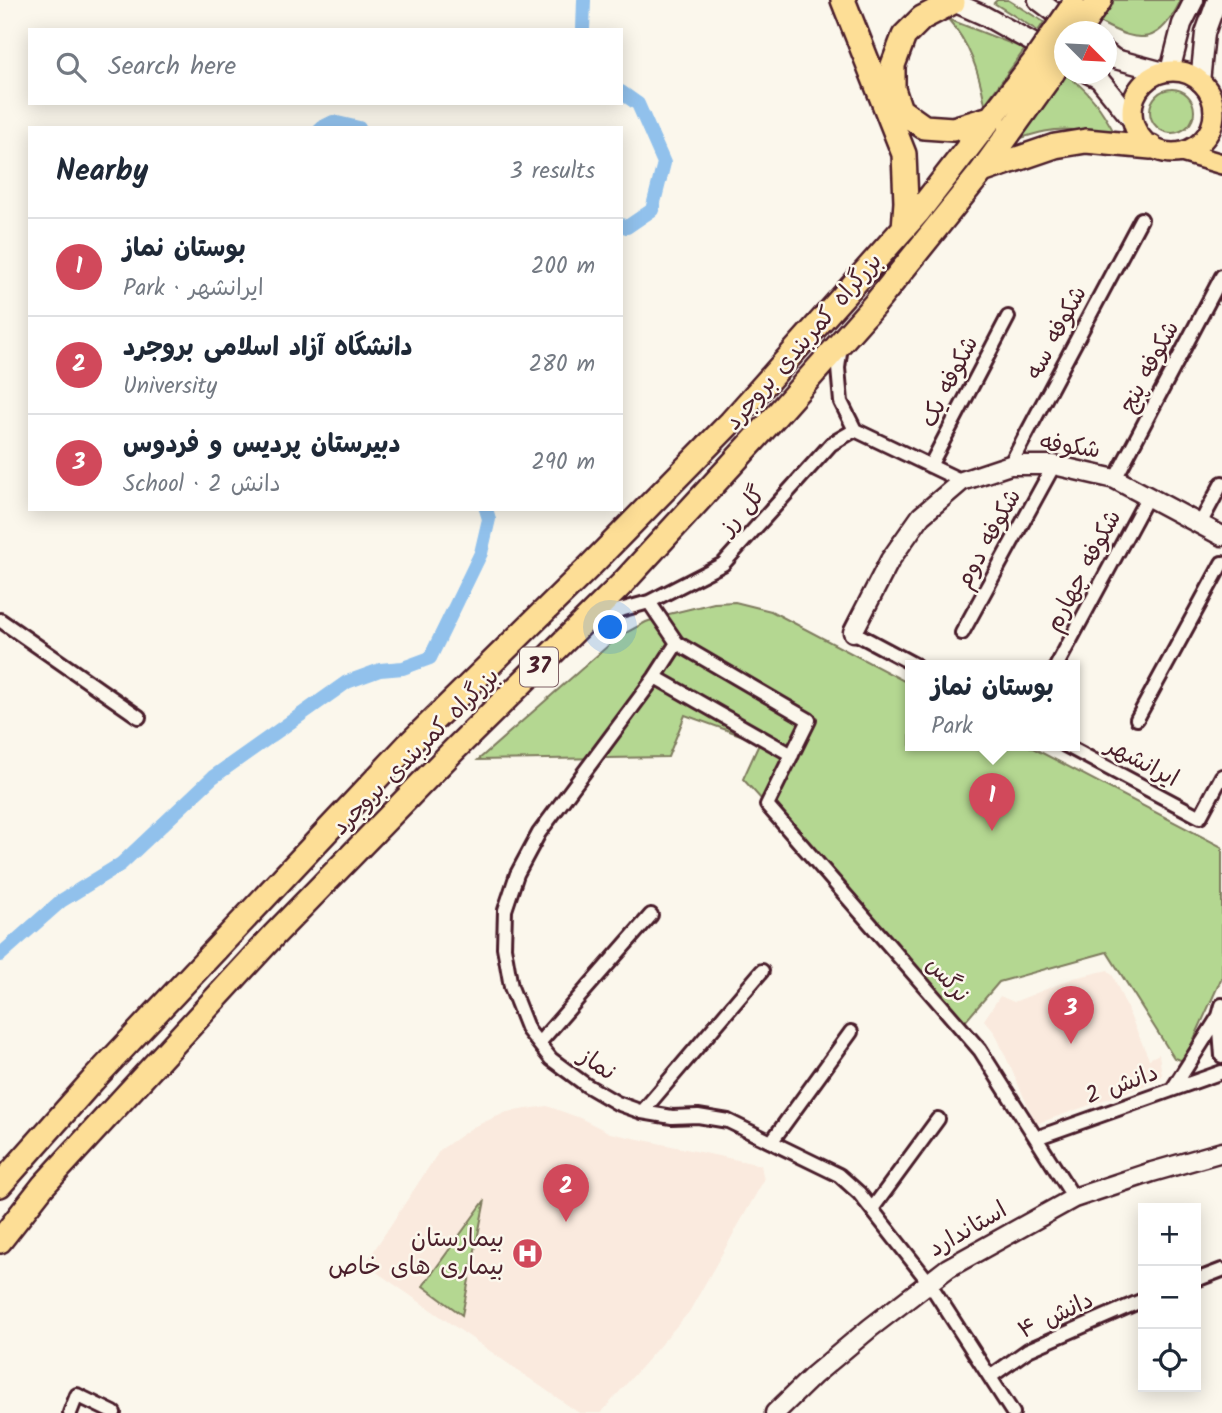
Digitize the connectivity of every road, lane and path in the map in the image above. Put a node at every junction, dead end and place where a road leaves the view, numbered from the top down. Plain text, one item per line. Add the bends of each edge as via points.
1 (842, 0) edge
2 (1038, 0) edge
3 (1194, 0) edge
4 (1217, 0) edge
5 (951, 1) edge
6 (1083, 14) edge
7 (1117, 60) edge
8 (1054, 62) edge
9 (1167, 72) junction
10 (1200, 82) junction
11 (1103, 84) edge
12 (1217, 110) edge
13 (994, 117) junction
14 (1133, 121) junction
15 (1151, 146) junction
16 (1181, 152) junction
17 (1222, 164) edge
18 (982, 171) junction
19 (1141, 219) dead end
20 (904, 228) junction
21 (1222, 276) edge
22 (1008, 317) dead end
23 (842, 340) junction
24 (855, 430) junction
25 (1054, 465) junction
26 (930, 466) junction
27 (1010, 466) junction
28 (1115, 479) junction
29 (962, 481) junction
30 (1222, 483) edge
31 (1148, 496) junction
32 (1200, 524) junction
33 (1222, 536) edge
34 (1222, 563) edge
35 (649, 602) junction
36 (587, 619) junction
37 (0, 621) edge
38 (853, 632) joint
39 (962, 634) dead end
40 (677, 643) junction
41 (906, 660) edge
42 (1060, 660) edge
43 (655, 677) junction
44 (139, 717) dead end
45 (1138, 719) dead end
46 (1076, 751) edge
47 (792, 755) junction
48 (1222, 776) edge
49 (651, 915) dead end
50 (762, 971) dead end
51 (1220, 1010) edge
52 (851, 1032) dead end
53 (539, 1043) junction
54 (1222, 1056) edge
55 (1222, 1072) edge
56 (1172, 1090) junction
57 (642, 1112) junction
58 (938, 1119) dead end
59 (1036, 1138) junction
60 (772, 1141) junction
61 (1222, 1152) edge
62 (0, 1185) edge
63 (1074, 1198) junction
64 (872, 1209) junction
65 (0, 1241) edge
66 (1222, 1270) edge
67 (1201, 1278) edge
68 (929, 1281) junction
69 (1138, 1302) edge
70 (990, 1377) junction
71 (70, 1413) edge
72 (114, 1413) edge
73 (775, 1413) edge
74 (1013, 1413) edge

1 - 20 highway via 904,155
2 - 6 street
3 - 9 street
4 - 10 street via 1205,33
5 - 8 street via 983,15
5 - 13 highway via 922,18 904,36 893,65 893,89 900,110 924,127 953,129
7 - 9 street
8 - 13 highway, بزرگراه کمربندی بروجرد / 37
8 - 18 highway, بزرگراه کمربندی بروجرد / 37
9 - 10 main road via 1181,72
9 - 14 main road via 1154,76 1139,90
10 - 12 main road
11 - 14 street
12 - 16 main road via 1207,134
13 - 20 highway, بزرگراه کمربندی بروجرد / 37
14 - 15 main road
15 - 16 main road
15 - 18 highway via 1086,141 1055,146
16 - 17 main road
18 - 23 highway, بزرگراه کمربندی بروجرد / 37
19 - 27 street, شکوفه سه
20 - 62 highway, بزرگراه کمربندی بروجرد / 37 via 731,422 399,755
21 - 28 street, شکوفه پنج
22 - 26 street, شکوفه یک
23 - 24 street via 838,368 841,402
23 - 36 highway, بزرگراه کمربندی بروجرد / 37
24 - 26 street
24 - 35 street, گل رز via 831,444 723,564
25 - 27 street, شکوفه
25 - 28 street, شکوفه
25 - 39 street, شکوفه دوم
26 - 29 street
27 - 29 street, شکوفه
28 - 31 street, شکوفه
29 - 38 street, شکوفه via 921,516 890,560
30 - 32 street
31 - 32 street, شکوفه
31 - 42 street, شکوفه چهارم
32 - 33 street, شکوفه
34 - 45 street
35 - 36 street, گل رز
35 - 40 street
36 - 65 highway, بزرگراه کمربندی بروجرد / 37 via 274,935 52,1177
37 - 44 street
38 - 41 street
40 - 43 street, نماز
40 - 47 street via 809,720
43 - 47 street
43 - 53 street, نماز via 539,833 517,874 505,910 504,947 511,986 528,1030
46 - 48 street, ایرانشهر via 1200,817
47 - 59 street, نرگس via 767,805 980,1050
49 - 53 street
50 - 57 street
51 - 54 street
51 - 56 street
52 - 60 street
53 - 57 street, نماز via 551,1059 586,1085
55 - 56 street, دانش 2
56 - 59 street, دانش 2
57 - 60 street, نماز via 727,1121
58 - 64 street
59 - 63 street, نرگس
60 - 64 street, نماز via 839,1175
61 - 63 street, استاندارد
63 - 68 street, استاندارد
64 - 68 street, نماز
66 - 67 street
68 - 70 street, نماز
68 - 73 street, استاندارد
69 - 70 street, دانش ۴ via 1028,1350
70 - 74 street, نماز
71 - 72 street via 77,1395

